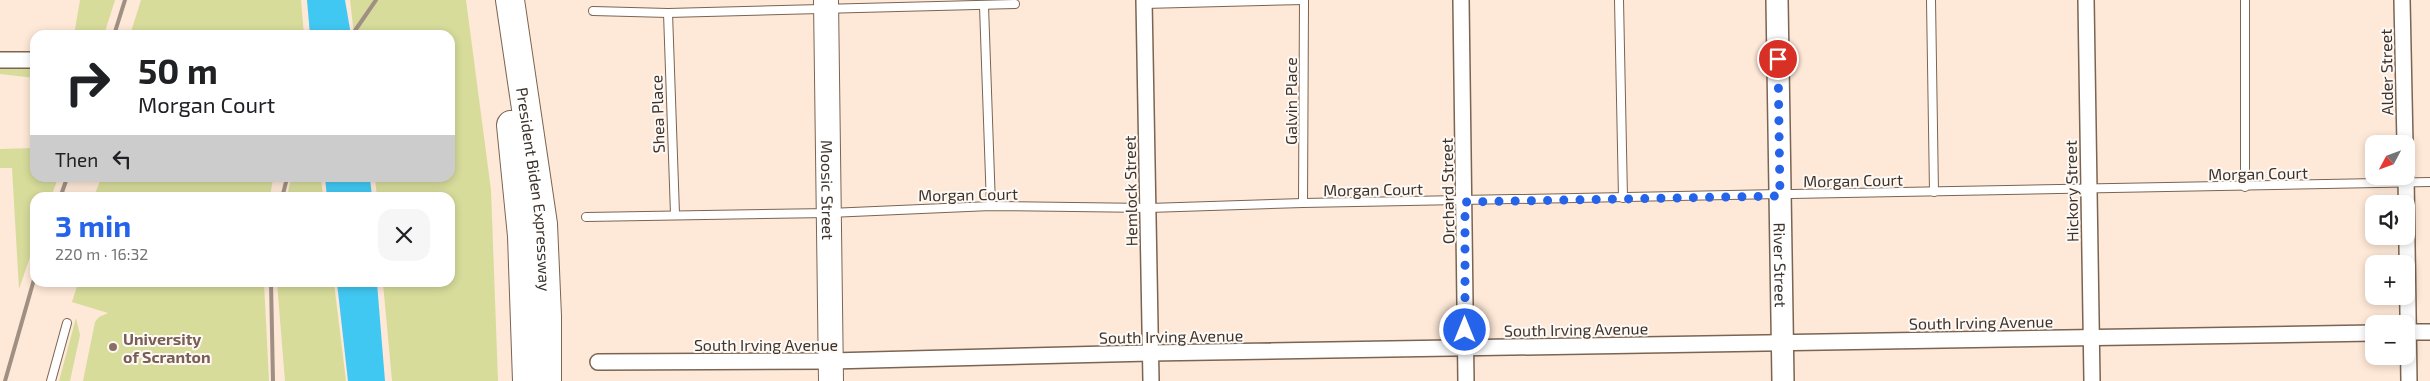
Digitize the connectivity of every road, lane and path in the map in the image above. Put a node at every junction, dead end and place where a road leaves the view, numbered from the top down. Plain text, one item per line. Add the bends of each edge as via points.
1 (493, 0) edge
2 (510, 0) edge
3 (1304, 0) edge
4 (1461, 0) edge
5 (1619, 0) edge
6 (1777, 0) edge
7 (1931, 0) edge
8 (2086, 0) edge
9 (2245, 0) edge
10 (2402, 0) edge
11 (1144, 2) edge
12 (1015, 4) dead end
13 (826, 5) edge
14 (984, 6) junction
15 (593, 11) dead end
16 (668, 13) junction
17 (0, 60) edge
18 (30, 60) edge
19 (2405, 135) edge
20 (2415, 181) edge
21 (2365, 182) edge
22 (2430, 182) edge
23 (2406, 185) edge
24 (2245, 187) junction
25 (2088, 190) junction
26 (1934, 192) junction
27 (1780, 196) junction
28 (1623, 198) junction
29 (1465, 202) junction
30 (1303, 203) junction
31 (991, 206) junction
32 (1149, 208) junction
33 (829, 213) junction
34 (674, 214) junction
35 (586, 217) dead end
36 (2407, 315) edge
37 (67, 323) dead end
38 (2415, 332) edge
39 (2430, 332) edge
40 (2365, 333) edge
41 (2091, 338) junction
42 (1782, 342) junction
43 (1465, 349) junction
44 (1150, 353) junction
45 (598, 362) dead end
46 (2408, 365) edge
47 (831, 371) edge
48 (51, 381) edge
49 (528, 381) edge
50 (547, 381) edge
51 (1151, 381) edge
52 (1466, 381) edge
53 (1783, 381) edge
54 (2092, 381) edge
55 (2409, 381) edge

1 - 49 highway, President Biden Expressway via 517,181
2 - 50 highway, President Biden Expressway via 543,224
3 - 11 lane
3 - 30 lane, Galvin Place
4 - 29 street, Orchard Street
5 - 28 lane
6 - 27 main road, River Street
7 - 26 lane
8 - 25 street, Hickory Street
9 - 24 lane
10 - 19 street, Alder Street
11 - 32 street, Hemlock Street
12 - 14 lane
13 - 14 lane
13 - 16 lane
13 - 33 main road, Moosic Street
14 - 31 lane
15 - 16 lane
16 - 34 lane, Shea Place
17 - 18 street
20 - 22 lane, Morgan Court
21 - 24 lane, Morgan Court
23 - 36 street
24 - 25 lane, Morgan Court
25 - 26 lane, Morgan Court
25 - 41 street, Hickory Street
26 - 27 lane, Morgan Court
27 - 28 lane, Morgan Court
27 - 42 main road, River Street
28 - 29 lane, Morgan Court
29 - 30 lane, Morgan Court
29 - 43 street, Orchard Street
30 - 32 lane, Morgan Court
31 - 32 lane, Morgan Court
31 - 33 lane, Morgan Court
32 - 44 street, Hemlock Street
33 - 34 lane, Morgan Court
33 - 47 main road, Moosic Street
34 - 35 lane, Morgan Court
37 - 48 lane
38 - 39 street
40 - 41 street, South Irving Avenue
41 - 42 street, South Irving Avenue
41 - 54 street, Hickory Street
42 - 43 street, South Irving Avenue
42 - 53 main road, River Street
43 - 44 street, South Irving Avenue
43 - 52 street, Orchard Street
44 - 47 street, South Irving Avenue
44 - 51 street, Hemlock Street
45 - 47 street, South Irving Avenue
46 - 55 street

